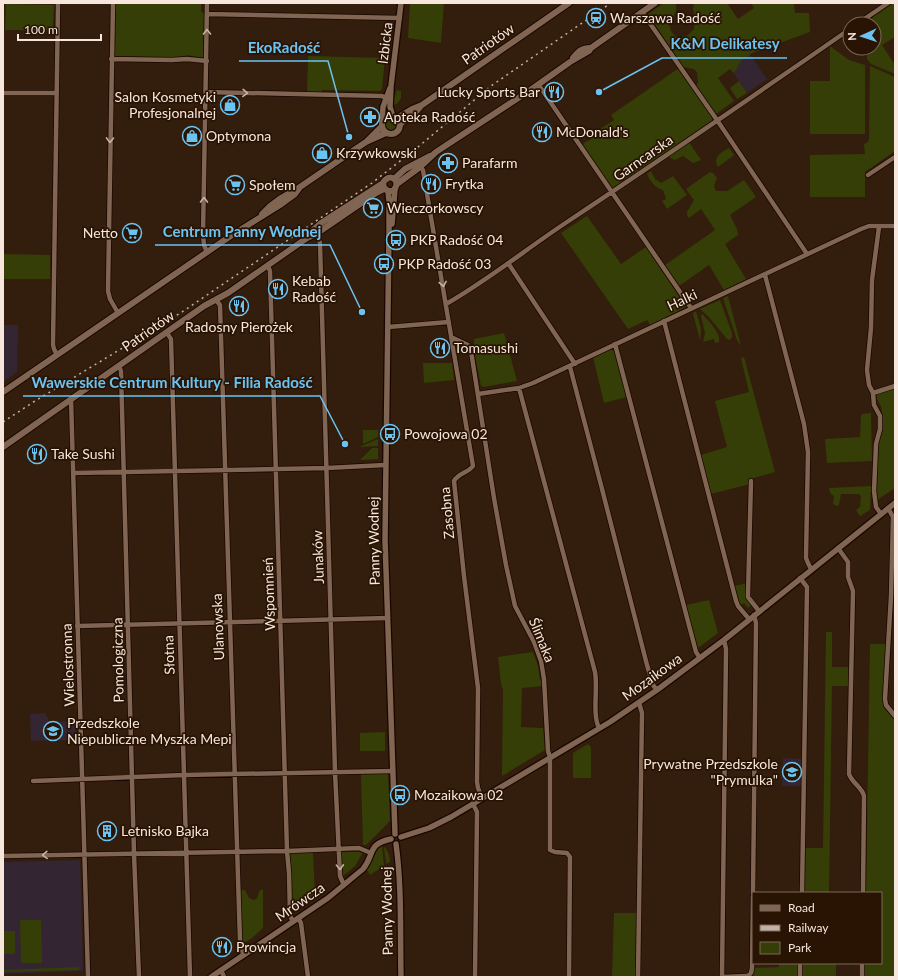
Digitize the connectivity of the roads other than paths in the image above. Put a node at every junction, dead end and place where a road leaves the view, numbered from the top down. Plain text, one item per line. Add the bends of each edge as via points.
1 (58, 3) edge
2 (113, 3) edge
3 (207, 3) edge
4 (402, 3) edge
5 (569, 3) edge
6 (655, 3) edge
7 (888, 3) edge
8 (642, 12) junction
9 (207, 14) junction
10 (869, 16) edge
11 (400, 18) junction
12 (842, 34) edge
13 (111, 59) junction
14 (207, 61) junction
15 (538, 84) junction
16 (391, 86) junction
17 (206, 92) junction
18 (3, 93) edge
19 (57, 93) junction
20 (386, 98) junction
21 (396, 120) junction
22 (717, 120) junction
23 (382, 124) junction
24 (386, 133) junction
25 (366, 142) junction
26 (430, 156) junction
27 (895, 157) edge
28 (420, 167) junction
29 (868, 175) dead end
30 (395, 184) junction
31 (385, 188) junction
32 (612, 192) junction
33 (879, 226) junction
34 (895, 226) edge
35 (315, 232) junction
36 (389, 248) junction
37 (207, 252) junction
38 (807, 254) junction
39 (508, 263) junction
40 (268, 266) junction
41 (765, 274) junction
42 (216, 300) junction
43 (446, 304) junction
44 (691, 308) junction
45 (118, 313) junction
46 (664, 321) junction
47 (449, 322) junction
48 (388, 326) junction
49 (167, 333) junction
50 (451, 337) junction
51 (615, 344) junction
52 (57, 355) junction
53 (575, 364) junction
54 (119, 366) junction
55 (570, 367) junction
56 (895, 386) edge
57 (519, 388) junction
58 (3, 392) edge
59 (873, 392) junction
60 (478, 394) junction
61 (71, 399) junction
62 (3, 447) edge
63 (385, 465) junction
64 (327, 468) junction
65 (276, 469) junction
66 (174, 470) junction
67 (225, 470) junction
68 (124, 472) junction
69 (74, 473) junction
70 (751, 481) dead end
71 (895, 503) edge
72 (888, 508) junction
73 (881, 514) junction
74 (838, 548) junction
75 (812, 569) junction
76 (800, 578) junction
77 (759, 611) junction
78 (754, 615) junction
79 (388, 618) junction
80 (331, 619) junction
81 (749, 619) junction
82 (280, 620) junction
83 (229, 622) junction
84 (179, 623) junction
85 (128, 624) junction
86 (77, 626) junction
87 (724, 640) junction
88 (700, 658) junction
89 (657, 690) junction
90 (639, 703) junction
91 (895, 716) edge
92 (599, 728) junction
93 (550, 757) junction
94 (393, 771) junction
95 (335, 772) junction
96 (285, 773) junction
97 (234, 775) junction
98 (184, 776) junction
99 (132, 777) junction
100 (82, 780) junction
101 (33, 781) dead end
102 (482, 798) junction
103 (473, 804) junction
104 (395, 834) junction
105 (401, 837) junction
106 (391, 839) junction
107 (396, 844) junction
108 (339, 849) junction
109 (287, 851) junction
110 (236, 852) junction
111 (186, 853) junction
112 (371, 853) junction
113 (84, 854) junction
114 (134, 854) junction
115 (3, 856) edge
116 (344, 885) junction
117 (753, 892) edge
118 (802, 892) edge
119 (863, 892) edge
120 (296, 920) junction
121 (244, 955) junction
122 (752, 964) edge
123 (800, 964) edge
124 (862, 964) edge
125 (221, 970) junction
126 (88, 977) edge
127 (139, 977) edge
128 (190, 977) edge
129 (211, 977) edge
130 (224, 977) edge
131 (308, 977) edge
132 (401, 977) edge
133 (475, 977) edge
134 (569, 977) edge
135 (638, 977) edge
136 (722, 977) edge
137 (747, 977) edge
138 (800, 977) edge
139 (862, 977) edge

1 - 19 street
2 - 13 street
3 - 9 street
4 - 11 street, Izbicka
5 - 21 main road, Patriotów via 422,105
6 - 8 main road
7 - 10 street
8 - 15 main road via 591,48 586,47 570,62
8 - 22 street
9 - 11 street
14 -> 9 street
11 - 16 street, Izbicka
12 - 22 street, Garncarska
13 - 14 street
13 -> 45 street via 109,296
14 - 17 street
15 - 26 main road via 524,89 512,101
15 - 32 street
16 - 20 street, Izbicka
16 - 21 street, Izbicka via 390,107
17 -> 20 street
37 -> 17 street via 203,235
18 - 19 street
19 - 52 street via 53,345
20 - 23 street, Izbicka
21 - 23 main road via 386,117
21 - 24 main road via 399,130 396,133
22 - 32 street, Garncarska
22 - 38 street
23 - 24 main road
23 - 25 main road
24 - 25 main road
25 - 37 main road via 269,206 260,216
26 - 28 main road
26 - 30 main road via 405,169
27 - 29 street
28 - 30 main road
28 -> 43 street, Zasobna via 423,170
30 - 31 main road via 391,191
30 - 31 main road via 387,178
30 - 36 street, Panny Wodnej
31 - 35 main road, Patriotów
31 - 36 street, Panny Wodnej via 389,201
32 - 39 street, Garncarska
32 - 44 street
33 - 34 street, Halki
33 - 38 street, Halki via 861,229
33 - 59 street via 872,280 872,328 867,370 869,385
35 - 40 main road, Patriotów
35 - 64 street, Junaków via 320,243
36 - 48 street, Panny Wodnej
37 - 45 main road
38 - 41 street, Halki
39 - 43 street, Garncarska
39 - 53 street
40 - 42 main road, Patriotów
40 - 65 street, Wspomnień
41 - 44 street, Halki
41 - 75 street via 807,441 806,558
42 - 49 main road, Patriotów
42 - 67 street, Ulanowska via 220,305
43 - 47 street, Zasobna
44 - 46 street, Halki
45 - 52 main road
46 - 51 street, Halki
46 - 81 street via 736,601
47 - 48 street
47 - 50 street, Zasobna
48 - 63 street, Panny Wodnej
49 - 54 main road, Patriotów
49 - 66 street, Słotna via 171,339
50 - 60 street, Ślimaka via 470,347
50 - 102 street, Zasobna via 473,466 454,481 478,688 477,782
51 - 53 street, Halki
51 - 88 street via 696,652
52 - 58 main road
53 - 55 street, Halki
54 - 61 main road, Patriotów
54 - 68 street, Pomologiczna
55 - 57 street, Halki
55 - 89 street via 646,665
56 - 59 street
57 - 60 street, Halki
57 - 92 street via 595,672 596,719
59 - 73 street via 874,405 880,416 874,500
60 - 93 street, Ślimaka via 494,498 515,606 541,661
61 - 62 main road, Patriotów
61 - 69 street, Wielostronna
63 - 64 street
63 - 79 street, Panny Wodnej
64 - 65 street
64 - 80 street, Junaków
65 - 67 street
65 - 82 street, Wspomnień
66 - 67 street
66 - 68 street
66 - 84 street, Słotna
67 - 83 street, Ulanowska
68 - 69 street
68 - 85 street, Pomologiczna
69 - 86 street, Wielostronna
70 - 77 street via 748,597
71 - 72 street, Mozaikowa
72 - 73 street, Mozaikowa
72 - 91 street via 893,517 885,699 886,705
73 - 74 street, Mozaikowa
74 - 75 street, Mozaikowa
74 - 119 street via 848,562 848,577 853,591 849,774 864,796
75 - 76 street, Mozaikowa
76 - 77 street, Mozaikowa
76 - 118 street via 807,587
77 - 78 street, Mozaikowa
78 - 81 street, Mozaikowa
78 - 117 street via 756,626
79 - 80 street
79 - 94 street, Panny Wodnej
80 - 82 street
80 - 95 street, Junaków
81 - 87 street, Mozaikowa
82 - 83 street
82 - 96 street, Wspomnień
83 - 84 street
83 - 97 street, Ulanowska
84 - 85 street
84 - 98 street, Słotna
85 - 86 street
85 - 99 street, Pomologiczna
86 - 100 street, Wielostronna
87 - 88 street, Mozaikowa
87 - 136 street via 726,649
88 - 89 street, Mozaikowa
89 - 90 street, Mozaikowa
90 - 92 street, Mozaikowa
90 - 135 street via 642,713
92 - 93 street, Mozaikowa
93 - 102 street, Mozaikowa
93 - 134 street, Ślimaka via 550,850 566,853 570,857
94 - 95 street
94 - 104 street, Panny Wodnej
95 - 96 street
95 - 108 street, Junaków
96 - 97 street
96 - 109 street, Wspomnień
97 - 98 street
97 - 110 street, Ulanowska
98 - 99 street
98 - 111 street, Słotna
99 - 100 street
99 - 114 street, Pomologiczna
100 - 101 street
100 - 113 street, Wielostronna
102 - 103 street, Mozaikowa
103 - 105 street, Mozaikowa via 429,828
103 - 133 street via 477,812
104 - 105 street
104 - 106 street
105 - 107 street via 400,842
106 - 107 street
106 - 112 street, Mrówcza via 379,842
107 - 132 street, Panny Wodnej via 400,868
108 - 109 street
108 - 112 street via 359,848
108 -> 116 street, Junaków via 340,876
109 - 110 street
109 - 120 street, Wspomnień via 290,916
110 - 111 street
110 - 121 street, Ulanowska via 240,945
111 - 114 street
111 - 128 street, Słotna
112 - 116 street, Mrówcza via 362,870
113 - 114 street
113 -> 115 street
113 - 126 street, Wielostronna
114 - 127 street, Pomologiczna
116 - 120 street, Mrówcza
120 - 121 street, Mrówcza
120 - 131 street, Wspomnień via 301,923
121 - 125 street, Mrówcza
122 - 137 street via 751,973
123 - 138 street
124 - 139 street
125 - 129 street, Mrówcza
125 - 130 street
136 - 137 street

